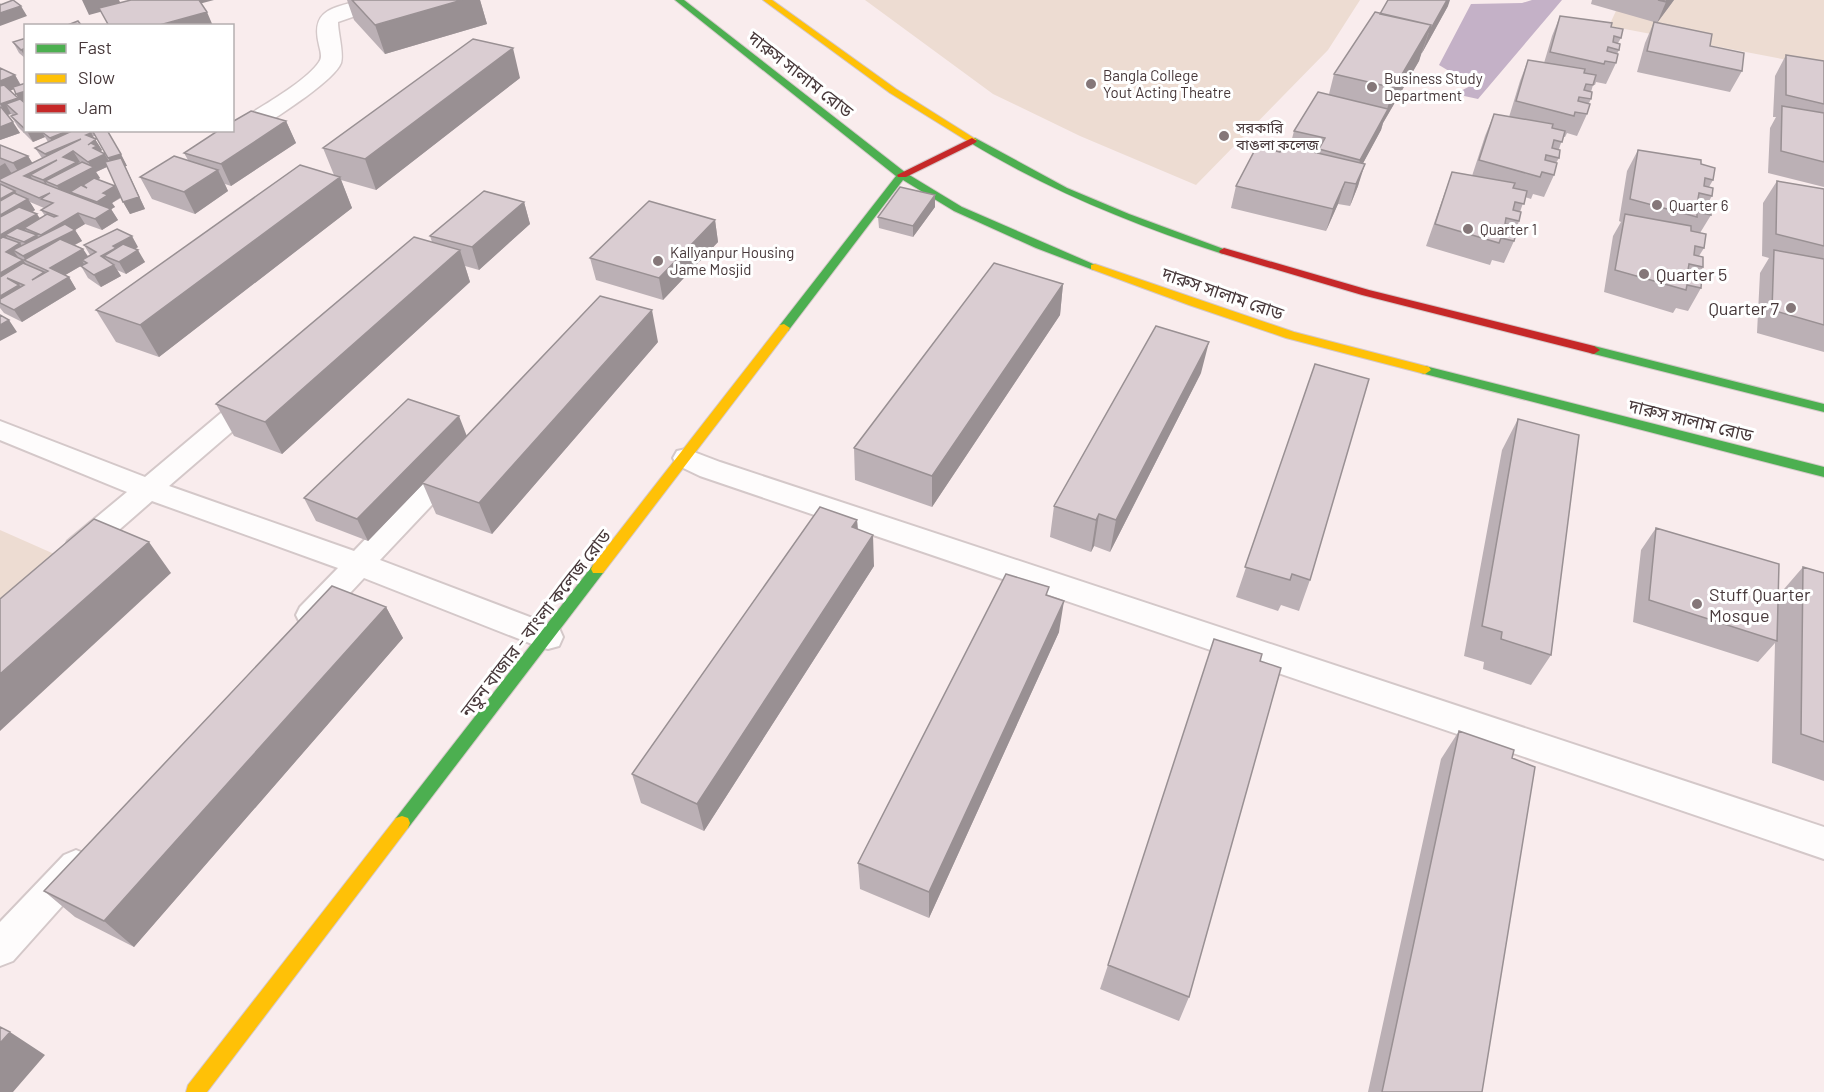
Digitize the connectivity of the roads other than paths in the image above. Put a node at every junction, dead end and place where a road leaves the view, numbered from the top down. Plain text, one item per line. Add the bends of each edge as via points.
1 (383, 0) edge
2 (679, 0) edge
3 (767, 0) edge
4 (972, 141) junction
5 (209, 151) edge
6 (902, 175) junction
7 (272, 383) edge
8 (1824, 408) edge
9 (0, 430) edge
10 (472, 446) edge
11 (686, 458) junction
12 (1824, 472) edge
13 (148, 489) junction
14 (61, 564) edge
15 (359, 564) junction
16 (294, 633) edge
17 (548, 637) junction
18 (98, 843) edge
19 (1824, 843) edge
20 (0, 948) edge
21 (195, 1092) edge

1 - 5 street via 328,19 332,55 321,74
2 - 6 main road, দারুস সালাম রোড
3 - 4 main road, দারুস সালাম রোড via 893,91
4 - 6 main road
4 - 8 main road, দারুস সালাম রোড via 1068,194 1137,223 1239,256 1366,293
6 - 11 main road, নতুন বাজার - বাংলা কলেজ রোড
6 - 12 main road, দারুস সালাম রোড via 958,209 1040,246 1290,335
7 - 13 lane
9 - 13 lane
10 - 15 lane
11 - 17 main road, নতুন বাজার - বাংলা কলেজ রোড
11 - 19 lane
13 - 14 lane
13 - 15 lane
15 - 16 lane
15 - 17 lane
17 - 21 main road, নতুন বাজার - বাংলা কলেজ রোড
18 - 20 lane

